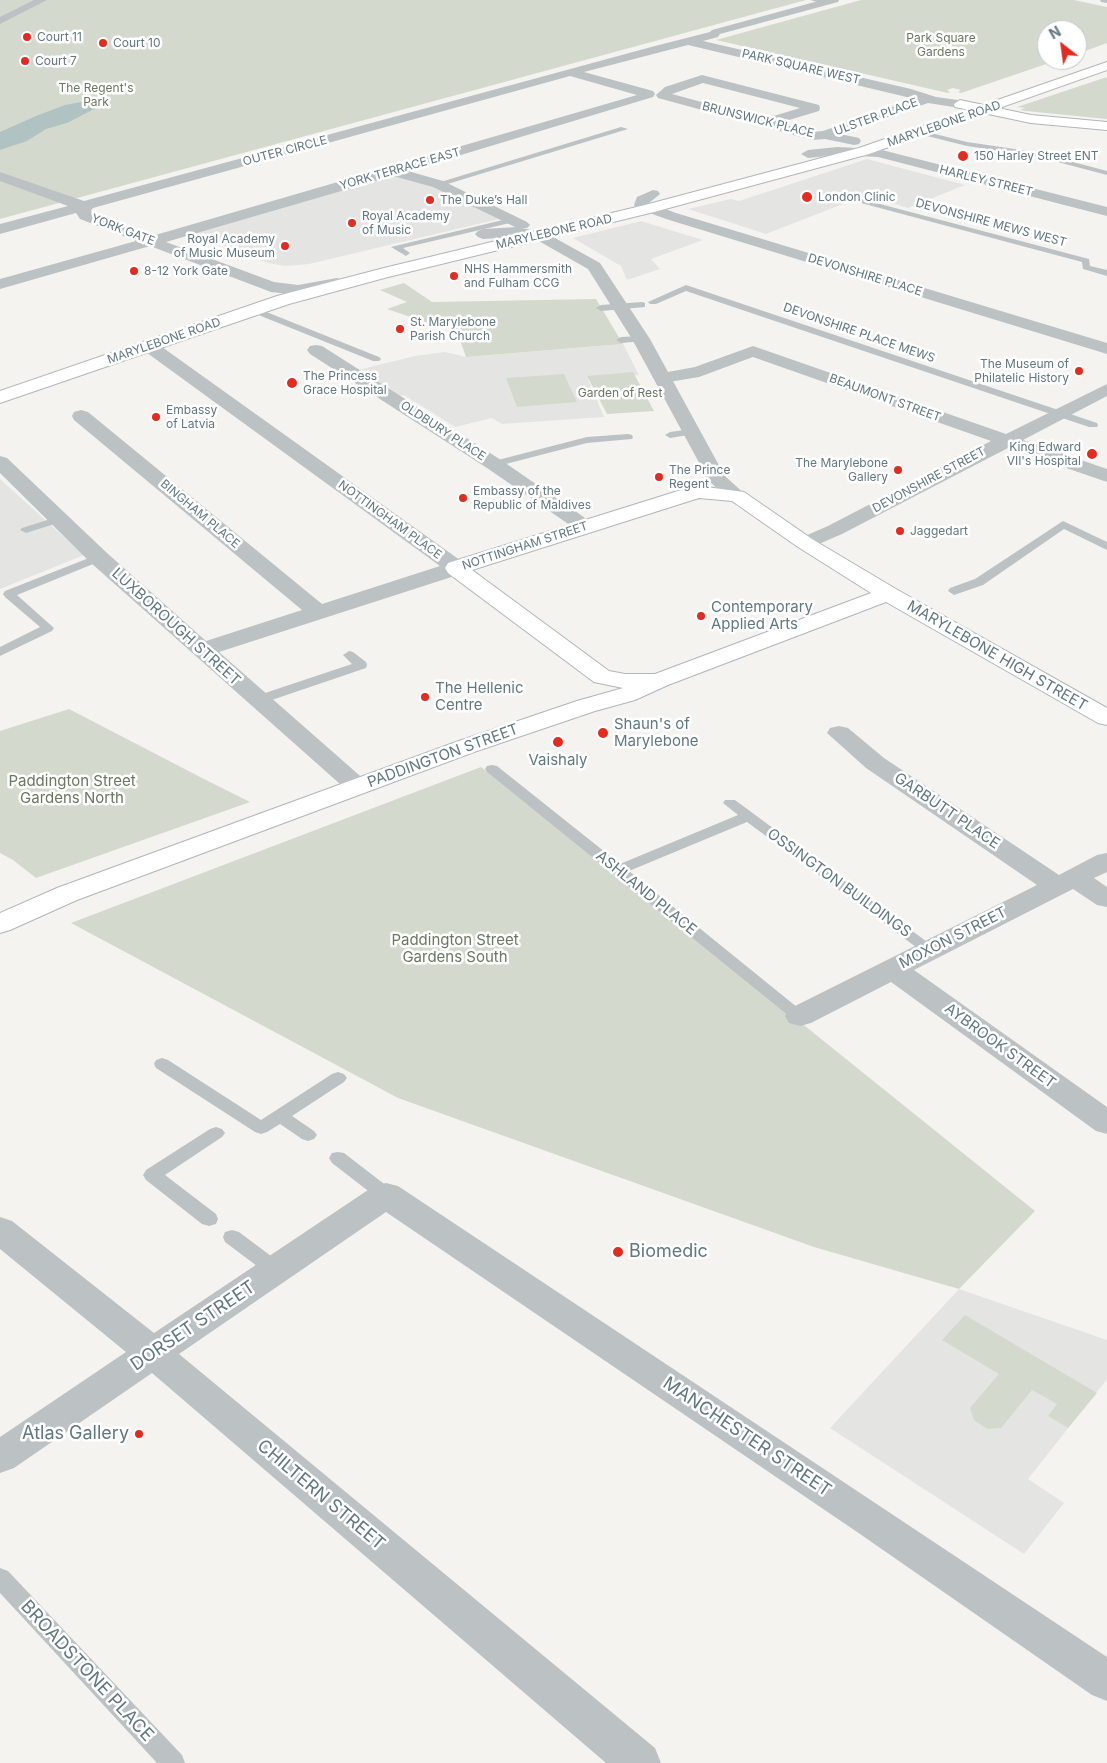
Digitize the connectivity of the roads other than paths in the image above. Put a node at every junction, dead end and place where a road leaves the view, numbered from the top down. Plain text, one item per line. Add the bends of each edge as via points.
1 (42, 0) edge
2 (812, 0) edge
3 (830, 1) edge
4 (0, 21) edge
5 (716, 32) junction
6 (691, 41) junction
7 (659, 48) junction
8 (1107, 53) edge
9 (1107, 66) edge
10 (570, 73) junction
11 (1005, 88) dead end
12 (911, 93) junction
13 (655, 95) junction
14 (927, 99) junction
15 (983, 103) junction
16 (960, 104) junction
17 (764, 123) junction
18 (1107, 126) edge
19 (624, 129) dead end
20 (922, 132) junction
21 (825, 135) junction
22 (859, 146) junction
23 (808, 154) joint
24 (393, 171) junction
25 (1107, 173) edge
26 (0, 176) edge
27 (438, 184) junction
28 (864, 201) dead end
29 (651, 202) junction
30 (82, 207) junction
31 (1107, 212) edge
32 (516, 223) junction
33 (0, 229) edge
34 (483, 234) junction
35 (173, 235) junction
36 (541, 236) junction
37 (150, 240) junction
38 (406, 252) junction
39 (384, 273) junction
40 (1107, 273) edge
41 (291, 281) junction
42 (0, 284) edge
43 (271, 287) junction
44 (251, 302) junction
45 (652, 302) dead end
46 (642, 305) dead end
47 (620, 307) junction
48 (601, 308) dead end
49 (641, 339) junction
50 (621, 340) dead end
51 (148, 346) junction
52 (1107, 349) edge
53 (316, 350) dead end
54 (376, 359) dead end
55 (663, 378) junction
56 (1107, 390) edge
57 (0, 397) edge
58 (1058, 413) junction
59 (81, 416) dead end
60 (1093, 425) dead end
61 (691, 432) junction
62 (670, 435) dead end
63 (628, 437) dead end
64 (1004, 441) junction
65 (0, 462) edge
66 (494, 464) junction
67 (711, 469) junction
68 (1107, 476) edge
69 (699, 492) junction
70 (737, 496) junction
71 (60, 519) junction
72 (584, 526) junction
73 (26, 530) dead end
74 (805, 544) junction
75 (1107, 546) edge
76 (99, 558) junction
77 (456, 568) junction
78 (880, 590) junction
79 (954, 591) dead end
80 (4, 596) edge
81 (319, 613) junction
82 (201, 650) junction
83 (0, 652) edge
84 (349, 655) dead end
85 (602, 677) junction
86 (660, 680) junction
87 (258, 700) junction
88 (586, 706) junction
89 (1107, 718) edge
90 (839, 733) dead end
91 (492, 769) dead end
92 (358, 787) junction
93 (730, 803) dead end
94 (748, 816) junction
95 (1107, 861) edge
96 (618, 870) junction
97 (1066, 882) junction
98 (1107, 899) edge
99 (0, 924) edge
100 (930, 950) junction
101 (892, 969) junction
102 (800, 1016) joint
103 (162, 1064) dead end
104 (338, 1078) dead end
105 (280, 1116) junction
106 (1107, 1123) edge
107 (216, 1133) dead end
108 (308, 1136) dead end
109 (338, 1158) dead end
110 (386, 1195) junction
111 (209, 1219) dead end
112 (0, 1230) edge
113 (232, 1237) dead end
114 (276, 1270) junction
115 (153, 1353) junction
116 (0, 1457) edge
117 (0, 1578) edge
118 (1107, 1681) edge
119 (173, 1763) edge
120 (639, 1763) edge

1 - 4 street
2 - 3 lane
3 - 5 street
5 - 6 street
5 - 7 street via 677,40
6 - 7 street
6 - 12 street, PARK SQUARE WEST
7 - 10 street, OUTER CIRCLE
8 - 11 main road, MARYLEBONE ROAD
9 - 15 main road, MARYLEBONE ROAD
10 - 13 street, BRUNSWICK PLACE
10 - 30 street, OUTER CIRCLE
12 - 14 street, PARK SQUARE WEST
12 - 16 street, PARK SQUARE WEST
13 - 17 street, BRUNSWICK PLACE
13 - 17 street, YORK TERRACE EAST via 702,80 814,108
13 - 24 street, YORK TERRACE EAST
14 - 16 street, PARK SQUARE WEST
14 - 21 street, ULSTER PLACE
15 - 16 main road, PARK SQUARE WEST
15 - 18 main road, PARK SQUARE WEST via 1031,119
15 - 20 main road, MARYLEBONE ROAD
16 - 22 main road, MARYLEBONE ROAD
17 - 21 street, BRUNSWICK PLACE via 812,136
19 - 27 lane
20 - 22 main road, MARYLEBONE ROAD
20 - 25 lane via 967,144 1035,154
21 - 22 street, BRUNSWICK PLACE
22 - 23 street
22 - 29 main road, MARYLEBONE ROAD
22 - 31 street, HARLEY STREET
23 - 29 main road, MARYLEBONE ROAD
24 - 27 street
24 - 35 street, YORK TERRACE EAST
26 - 30 street
27 - 32 street
28 - 40 lane, DEVONSHIRE MEWS WEST via 1086,262 1086,267
29 - 32 main road, MARYLEBONE ROAD
29 - 36 main road, MARYLEBONE ROAD
29 - 52 street, DEVONSHIRE PLACE
30 - 33 street, OUTER CIRCLE
30 - 35 street, YORK GATE via 106,210
30 - 37 street, YORK GATE via 85,216
32 - 34 main road, MARYLEBONE ROAD
32 - 38 lane via 395,247
34 - 36 street via 517,232
34 - 38 main road, MARYLEBONE ROAD
35 - 37 street, YORK TERRACE EAST
35 - 41 street, YORK GATE
36 - 39 main road, MARYLEBONE ROAD
36 - 47 street, MARYLEBONE HIGH STREET via 594,266
37 - 42 street, YORK TERRACE EAST
37 - 43 street, YORK GATE
38 - 41 main road, MARYLEBONE ROAD
39 - 43 street, YORK GATE via 304,290
39 - 44 main road, MARYLEBONE ROAD via 283,300
41 - 43 main road, MARYLEBONE ROAD
43 - 44 main road, MARYLEBONE ROAD
44 - 51 main road, MARYLEBONE ROAD
44 - 54 lane
45 - 58 lane, DEVONSHIRE PLACE MEWS via 686,288
46 - 47 lane
47 - 48 lane
47 - 49 street, MARYLEBONE HIGH STREET
49 - 50 lane
49 - 55 street, MARYLEBONE HIGH STREET
51 - 57 main road, MARYLEBONE ROAD
51 - 77 street, NOTTINGHAM PLACE
53 - 66 street, OLDBURY PLACE
55 - 61 street, MARYLEBONE HIGH STREET
55 - 64 street, BEAUMONT STREET via 699,372 753,351
56 - 58 street, DEVONSHIRE STREET
58 - 60 lane, DEVONSHIRE PLACE MEWS
58 - 64 street, DEVONSHIRE STREET
59 - 81 street, BINGHAM PLACE
61 - 62 lane
61 - 67 street, MARYLEBONE HIGH STREET
63 - 66 lane, OLDBURY PLACE via 587,440
64 - 68 street, BEAUMONT STREET
64 - 74 street, DEVONSHIRE STREET
65 - 71 street, LUXBOROUGH STREET
66 - 72 street, OLDBURY PLACE
67 - 69 street
67 - 70 street, MARYLEBONE HIGH STREET via 719,481
69 - 70 main road, NOTTINGHAM STREET
69 - 72 main road, NOTTINGHAM STREET
70 - 74 main road, MARYLEBONE HIGH STREET
71 - 73 lane
71 - 76 street, LUXBOROUGH STREET
72 - 77 main road, NOTTINGHAM STREET
74 - 78 main road, MARYLEBONE HIGH STREET
75 - 79 lane via 1063,524 979,582
76 - 80 lane
76 - 82 street, LUXBOROUGH STREET
77 - 81 street, NOTTINGHAM STREET
77 - 85 main road, NOTTINGHAM PLACE
78 - 86 main road, PADDINGTON STREET
78 - 89 main road, MARYLEBONE HIGH STREET
80 - 83 lane via 48,628
81 - 82 street, NOTTINGHAM STREET
82 - 87 street, LUXBOROUGH STREET
84 - 87 lane via 360,665
85 - 86 main road via 625,681
85 - 88 main road
86 - 88 main road, PADDINGTON STREET via 627,695
87 - 92 street, LUXBOROUGH STREET
88 - 92 main road, PADDINGTON STREET via 465,746
90 - 97 street, GARBUTT PLACE via 876,763
91 - 96 lane, ASHLAND PLACE
92 - 99 main road, PADDINGTON STREET via 67,894
93 - 94 lane, OSSINGTON BUILDINGS
94 - 96 lane
94 - 100 lane, OSSINGTON BUILDINGS
95 - 97 street, MOXON STREET
96 - 102 lane, ASHLAND PLACE
97 - 98 street, GARBUTT PLACE
97 - 100 street, MOXON STREET
100 - 101 street, MOXON STREET
101 - 102 street, MOXON STREET
101 - 106 street, AYBROOK STREET
103 - 105 lane via 261,1128
104 - 105 lane
105 - 108 lane
107 - 111 lane via 152,1175
109 - 110 lane
110 - 114 street, DORSET STREET
110 - 118 street, MANCHESTER STREET
112 - 115 street, CHILTERN STREET
113 - 114 lane
114 - 115 street, DORSET STREET
115 - 116 street, DORSET STREET
115 - 120 street, CHILTERN STREET
117 - 119 lane, BROADSTONE PLACE

